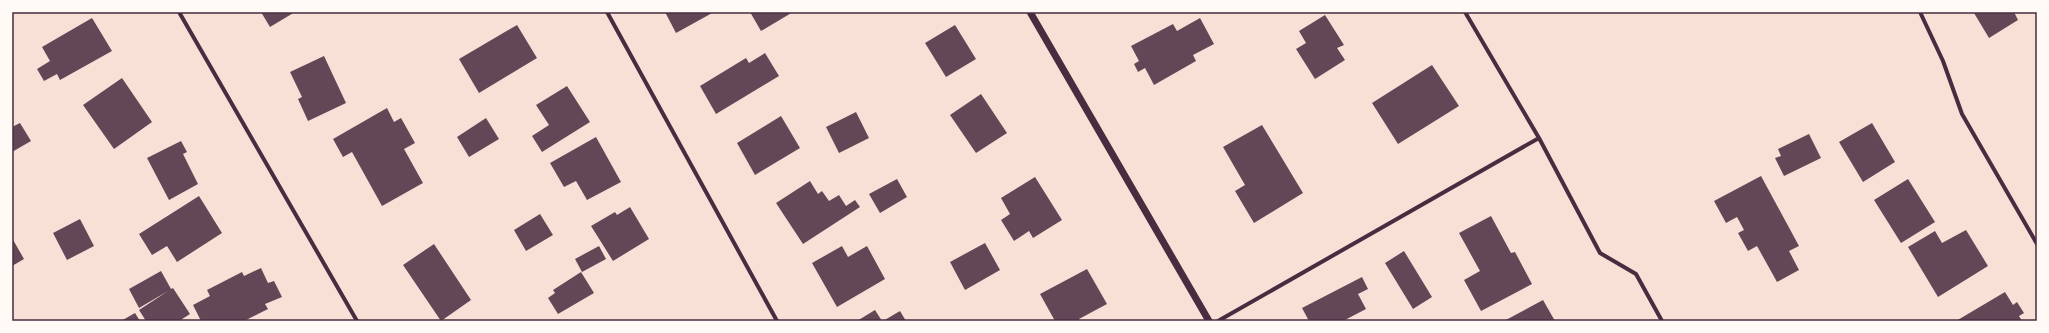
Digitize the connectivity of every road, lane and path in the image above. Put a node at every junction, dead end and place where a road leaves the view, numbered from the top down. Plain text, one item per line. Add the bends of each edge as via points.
1 (179, 12) edge
2 (607, 12) edge
3 (1030, 12) edge
4 (1466, 12) edge
5 (1920, 12) edge
6 (1539, 138) junction
7 (2037, 244) edge
8 (357, 321) edge
9 (777, 321) edge
10 (1209, 321) edge
11 (1218, 321) edge
12 (1662, 321) edge

1 - 8 street
2 - 9 street
3 - 10 street
4 - 6 street
5 - 7 street via 1943,61 1962,114
6 - 11 street
6 - 12 street via 1600,253 1636,274

